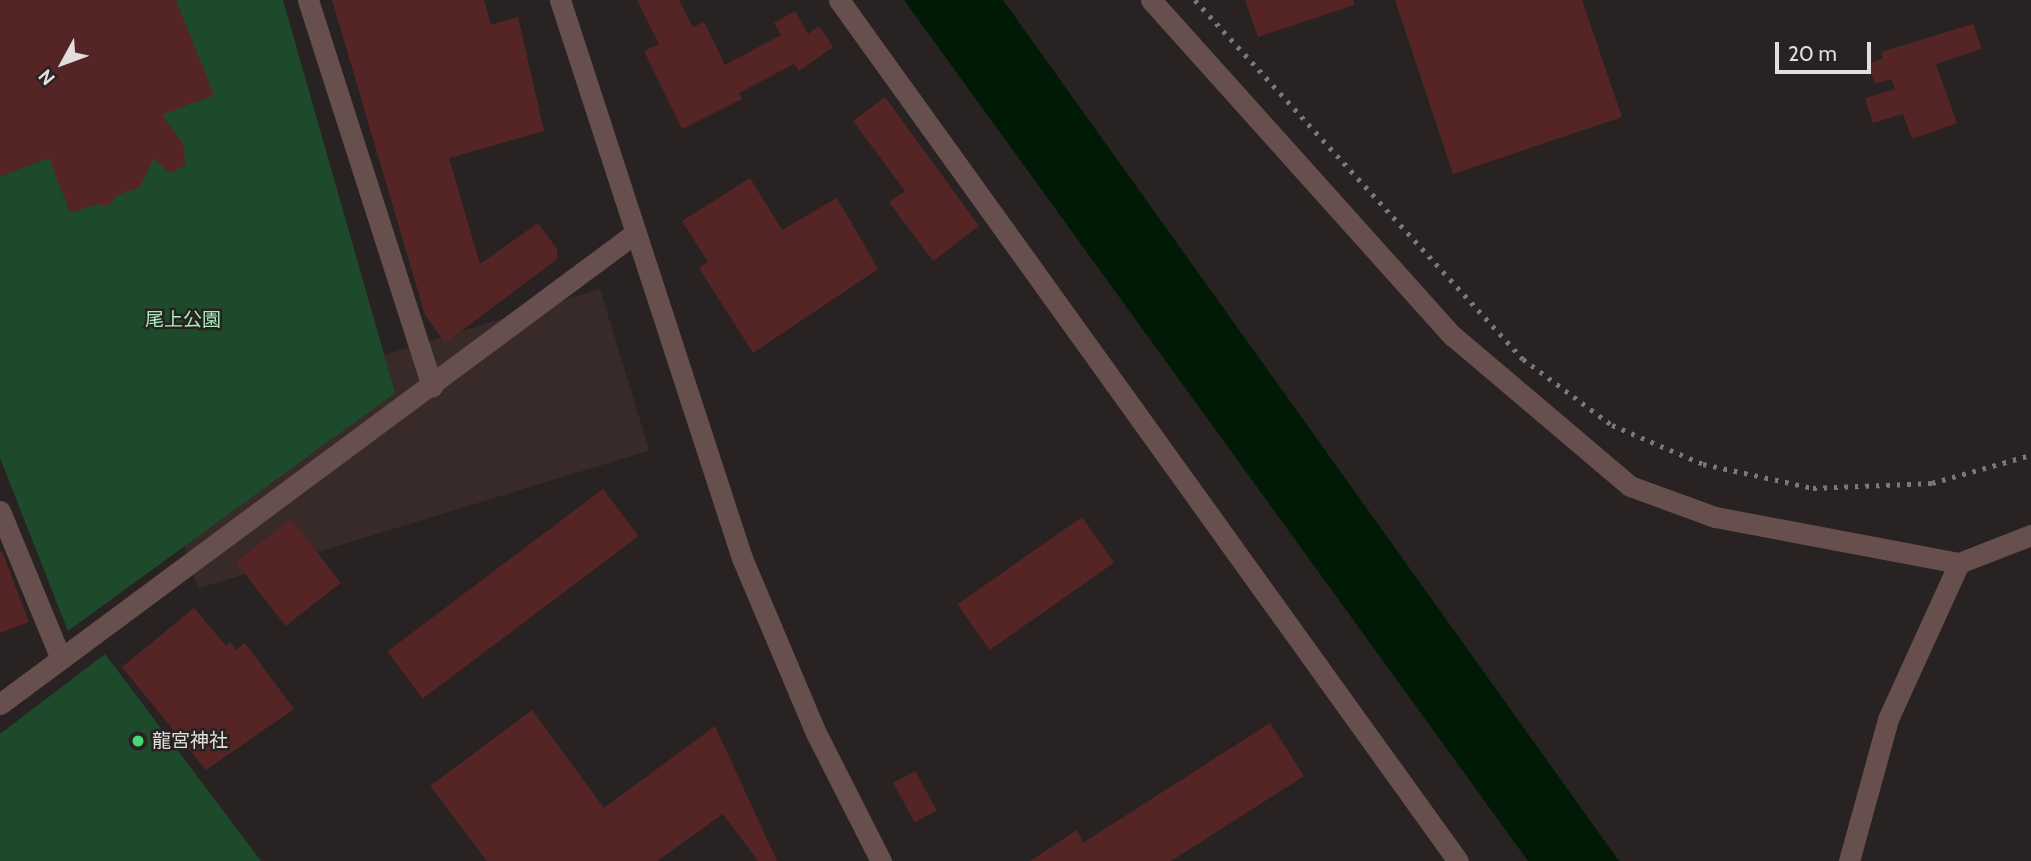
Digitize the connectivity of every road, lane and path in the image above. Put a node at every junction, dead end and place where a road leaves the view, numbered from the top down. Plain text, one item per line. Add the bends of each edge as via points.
1 (308, 0) edge
2 (560, 0) edge
3 (839, 0) edge
4 (1151, 0) edge
5 (635, 234) junction
6 (432, 387) junction
7 (0, 511) edge
8 (2031, 535) edge
9 (1959, 563) junction
10 (61, 659) junction
11 (0, 704) edge
12 (881, 861) edge
13 (1458, 861) edge
14 (1849, 861) edge

1 - 6 street
2 - 5 street
3 - 13 street
4 - 9 street via 1454,336 1630,486 1715,517
5 - 6 street
5 - 12 street via 742,558 816,733
6 - 10 street
7 - 10 street
8 - 9 street
9 - 14 street via 1888,719
10 - 11 street

